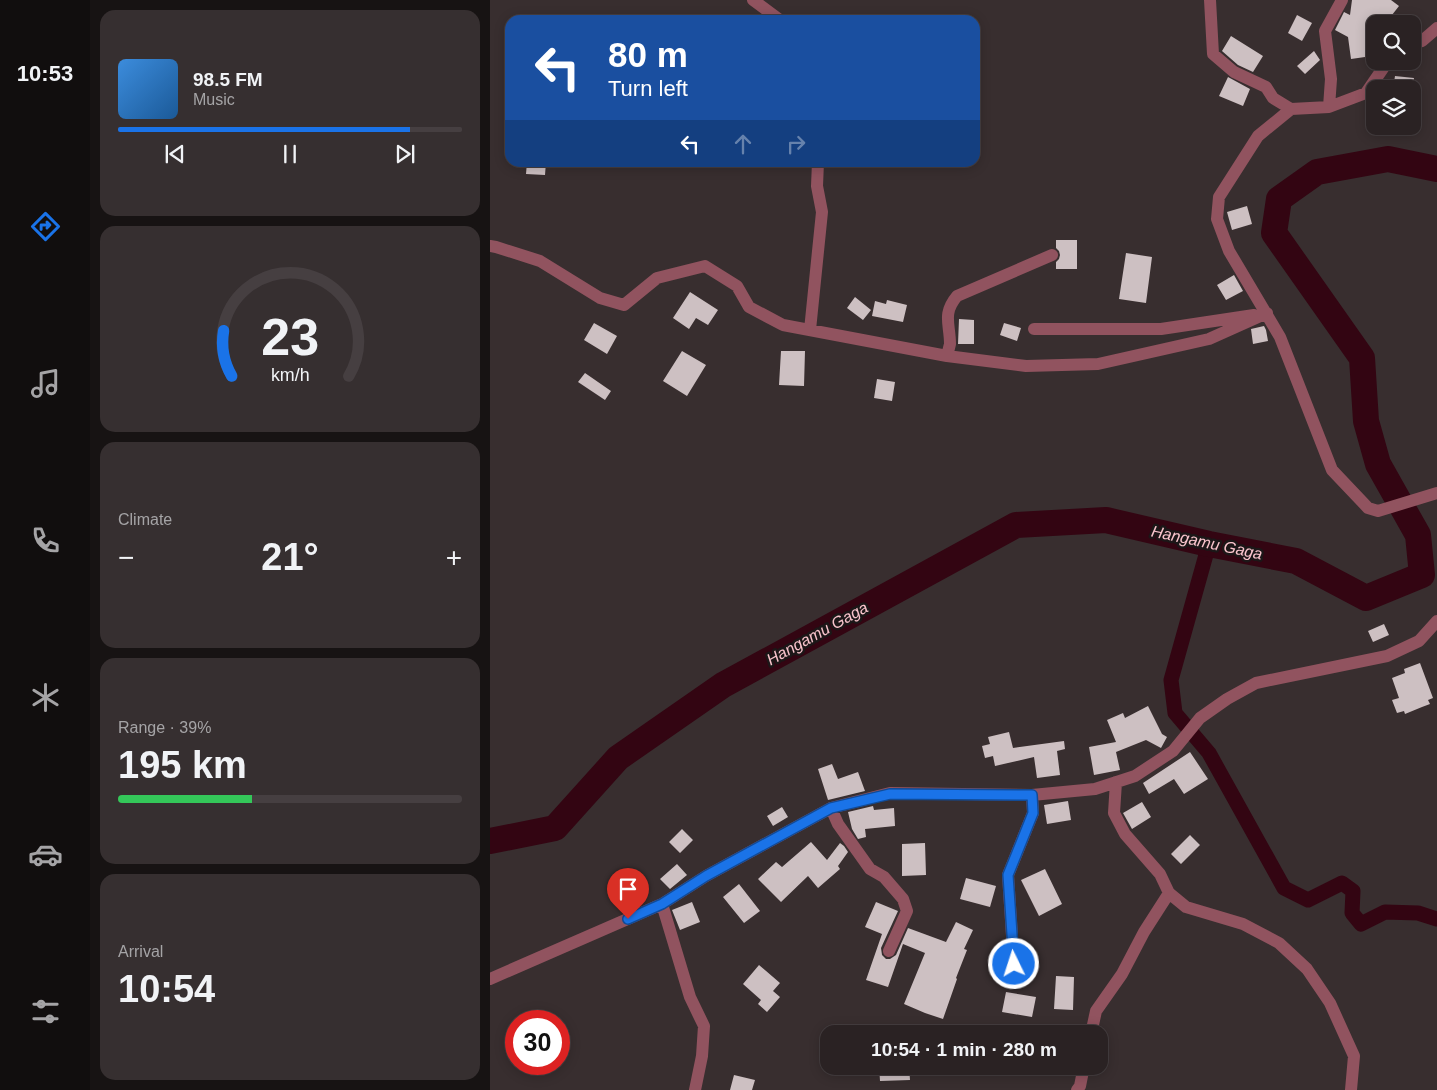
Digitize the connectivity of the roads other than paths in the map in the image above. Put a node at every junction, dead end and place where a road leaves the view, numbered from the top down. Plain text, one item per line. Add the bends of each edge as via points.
1 (752, 0) edge
2 (1210, 0) edge
3 (1342, 0) edge
4 (773, 15) edge
5 (1437, 28) edge
6 (1421, 41) edge
7 (1382, 70) edge
8 (1329, 107) junction
9 (1291, 109) junction
10 (818, 167) edge
11 (490, 246) edge
12 (1052, 255) dead end
13 (1267, 313) junction
14 (810, 330) junction
15 (1034, 330) dead end
16 (947, 356) junction
17 (1437, 493) edge
18 (1437, 621) edge
19 (1116, 782) junction
20 (1032, 795) junction
21 (831, 808) junction
22 (1169, 893) junction
23 (662, 904) junction
24 (889, 951) dead end
25 (490, 979) edge
26 (1015, 982) dead end
27 (1093, 1025) edge
28 (1082, 1075) edge
29 (695, 1090) edge
30 (1077, 1090) edge
31 (1351, 1090) edge

1 - 4 street
2 - 9 street via 1213,54 1234,72 1266,87 1273,98
3 - 8 street via 1325,31 1331,79
5 - 6 street
7 - 8 street via 1366,93
8 - 9 street
9 - 13 street via 1258,136 1219,197 1217,219 1229,251
10 - 14 street via 817,186 822,212
11 - 14 street via 540,261 600,298 624,305 657,278 705,266 736,286 749,308 783,325
12 - 16 street via 956,296 950,304 947,320 950,344
13 - 15 street via 1161,329
13 - 16 street via 1209,339 1098,364 1026,366
13 - 17 street via 1280,337 1332,470 1349,490 1368,508 1378,510
14 - 16 street
18 - 19 street via 1419,641 1387,656 1256,683 1200,718 1173,751 1135,776
19 - 20 street via 1095,789
19 - 22 street via 1114,812 1125,834 1160,874
20 - 21 street via 890,794
20 - 26 street via 1033,813 1008,875
21 - 23 street via 706,876
21 - 24 street via 838,824 870,869 884,877 902,899 907,911
22 - 27 street via 1122,974 1096,1011
22 - 31 street via 1186,906 1243,924 1279,943 1307,969 1330,1003 1354,1056
23 - 25 street
23 - 29 street via 690,997 704,1026
28 - 30 street

